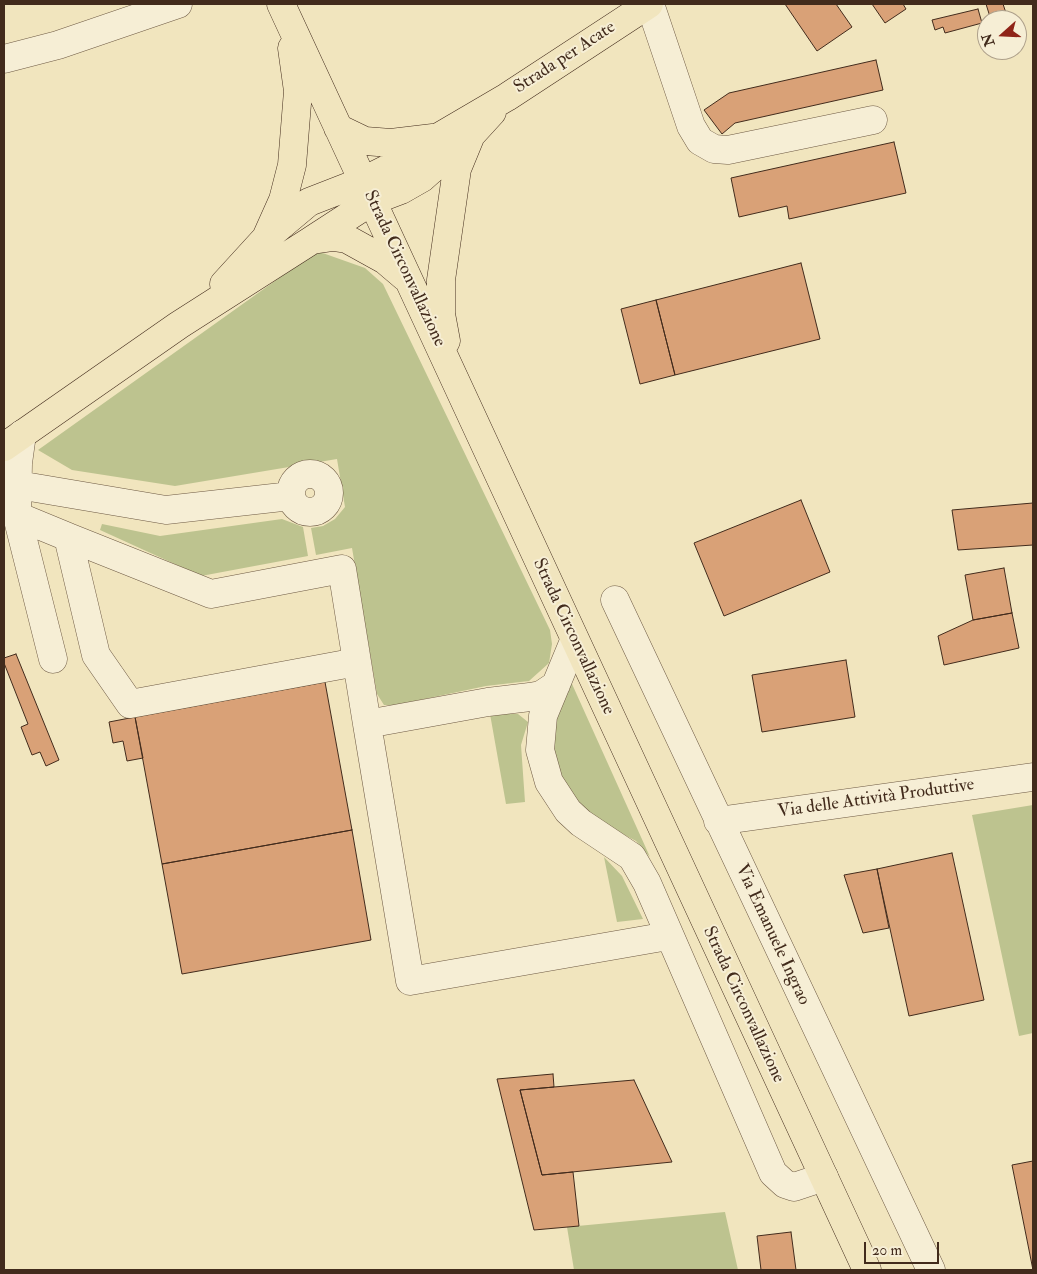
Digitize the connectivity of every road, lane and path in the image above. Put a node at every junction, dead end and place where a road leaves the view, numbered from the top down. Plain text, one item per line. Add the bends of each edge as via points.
1 (178, 4) edge
2 (650, 4) edge
3 (282, 6) edge
4 (4, 58) edge
5 (507, 97) junction
6 (873, 120) dead end
7 (338, 128) junction
8 (471, 135) junction
9 (436, 138) junction
10 (367, 191) junction
11 (266, 238) junction
12 (312, 240) junction
13 (409, 281) junction
14 (179, 325) junction
15 (453, 377) junction
16 (13, 440) edge
17 (291, 496) dead end
18 (13, 500) edge
19 (68, 537) junction
20 (614, 600) dead end
21 (574, 642) junction
22 (53, 659) dead end
23 (356, 662) junction
24 (556, 685) junction
25 (367, 724) junction
26 (1033, 776) edge
27 (718, 821) junction
28 (668, 936) junction
29 (824, 1177) junction
30 (867, 1270) edge
31 (931, 1270) edge

1 - 4 street via 58,45
2 - 5 main road, Strada per Acate
2 - 6 street via 691,126 700,141 714,149 728,150
3 - 7 main road, Strada Circonvallazione
3 - 11 main road via 298,91 292,165
5 - 8 main road
5 - 9 main road
7 - 9 main road via 374,142
7 - 10 main road, Strada Circonvallazione
8 - 10 main road via 422,178 401,190
8 - 15 main road via 458,169 441,280 441,314
9 - 10 main road
10 - 11 main road via 310,202
10 - 12 main road
10 - 13 main road, Strada Circonvallazione
11 - 14 main road via 236,273
12 - 13 main road via 347,239 385,260
12 - 14 main road
13 - 15 main road, Strada Circonvallazione
14 - 16 main road
15 - 21 main road, Strada Circonvallazione
16 - 18 street
17 - 18 street via 166,510
18 - 19 street
18 - 22 street
19 - 23 street via 211,594 342,569
19 - 23 street via 96,655 130,704
20 - 27 street, Via Emanuele Ingrao
21 - 24 street
21 - 29 main road, Strada Circonvallazione
23 - 25 street
24 - 25 street via 530,697
24 - 28 street via 548,700 540,732 543,766 549,782 568,811 632,857 647,883
25 - 28 street via 410,981
26 - 27 street, Via delle Attività Produttive
27 - 31 street, Via Emanuele Ingrao
28 - 29 street via 773,1173 785,1184 794,1186
29 - 30 main road, Strada Circonvallazione

